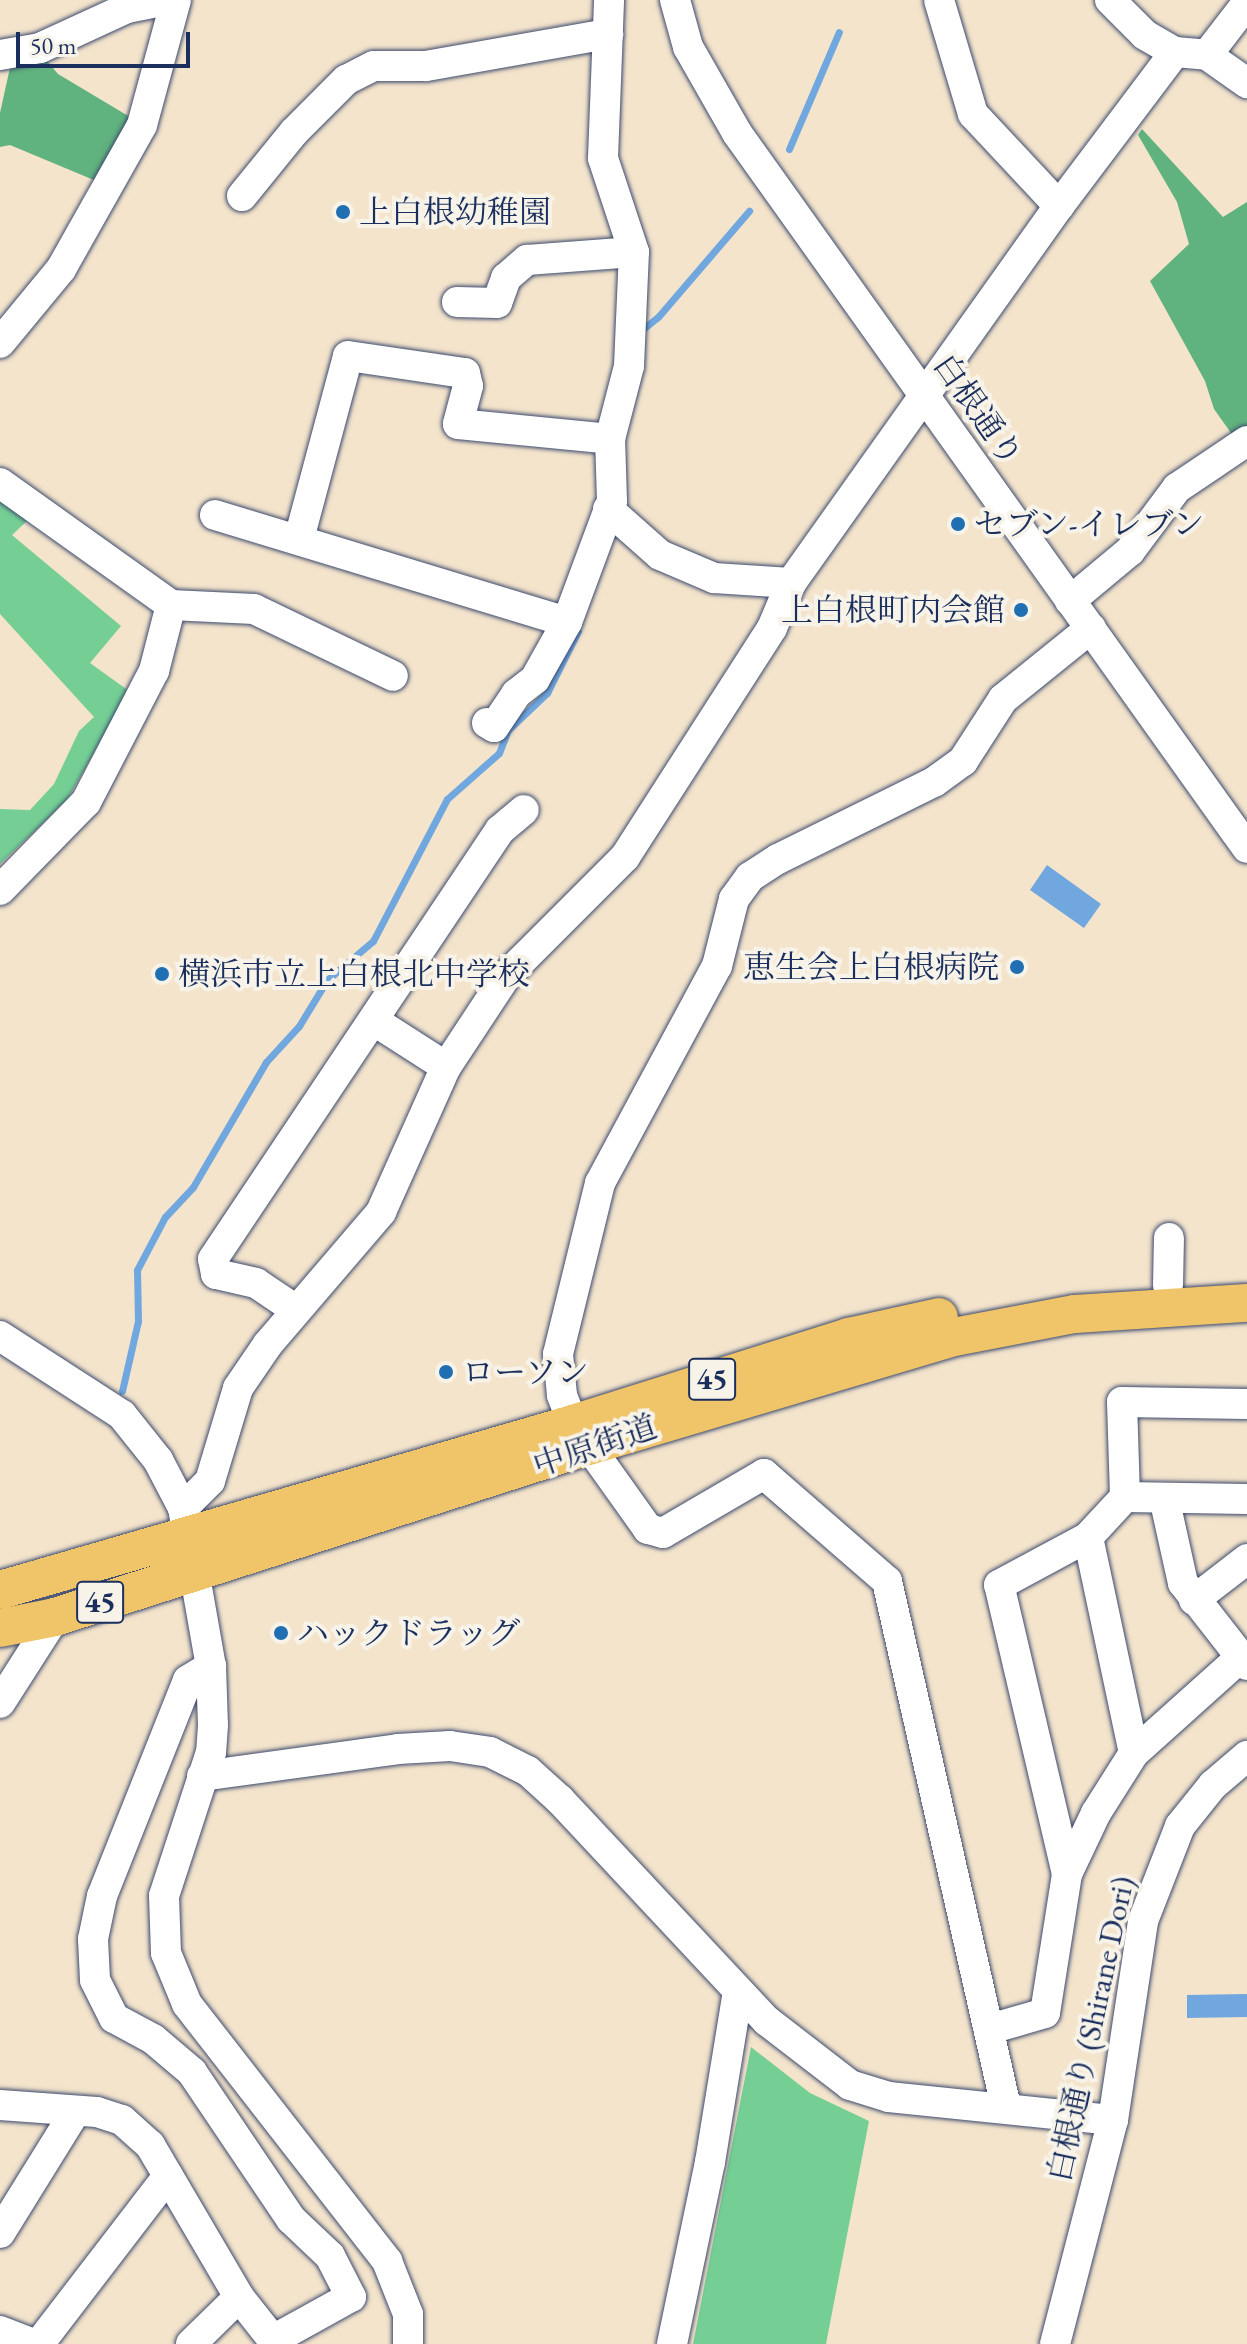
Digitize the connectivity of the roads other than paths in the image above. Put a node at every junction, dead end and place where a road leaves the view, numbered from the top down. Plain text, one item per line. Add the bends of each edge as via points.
1 (167, 0) edge
2 (176, 0) edge
3 (609, 0) edge
4 (675, 0) edge
5 (939, 0) edge
6 (1110, 0) edge
7 (1247, 3) edge
8 (608, 34) junction
9 (1175, 52) junction
10 (0, 55) edge
11 (1207, 55) junction
12 (1247, 83) edge
13 (242, 196) dead end
14 (1059, 206) junction
15 (634, 252) junction
16 (457, 302) dead end
17 (0, 343) edge
18 (923, 393) junction
19 (610, 439) junction
20 (1247, 441) edge
21 (0, 483) edge
22 (608, 509) junction
23 (215, 515) dead end
24 (299, 539) junction
25 (791, 583) junction
26 (1070, 601) junction
27 (171, 605) junction
28 (567, 622) junction
29 (1091, 628) junction
30 (393, 676) dead end
31 (487, 723) dead end
32 (524, 810) dead end
33 (1247, 848) edge
34 (0, 890) edge
35 (376, 1022) junction
36 (446, 1067) junction
37 (1169, 1238) dead end
38 (1247, 1279) edge
39 (1168, 1285) junction
40 (1247, 1303) edge
41 (296, 1310) junction
42 (0, 1336) edge
43 (1247, 1404) edge
44 (580, 1435) junction
45 (1125, 1497) junction
46 (1247, 1499) edge
47 (1165, 1502) junction
48 (185, 1521) junction
49 (1088, 1537) junction
50 (1247, 1559) edge
51 (197, 1570) junction
52 (0, 1590) edge
53 (1194, 1600) junction
54 (55, 1617) junction
55 (0, 1628) edge
56 (1244, 1661) edge
57 (211, 1666) junction
58 (0, 1703) edge
59 (1134, 1753) junction
60 (1247, 1756) edge
61 (202, 1776) junction
62 (1067, 1874) junction
63 (738, 1991) junction
64 (990, 2029) junction
65 (0, 2105) edge
66 (1006, 2107) junction
67 (75, 2112) junction
68 (1113, 2120) junction
69 (168, 2176) junction
70 (0, 2233) edge
71 (239, 2297) junction
72 (0, 2331) edge
73 (37, 2344) edge
74 (191, 2344) edge
75 (408, 2344) edge
76 (672, 2344) edge
77 (1055, 2344) edge

1 - 10 street via 127,8 40,48
2 - 17 street via 142,125 61,269
3 - 8 street
4 - 18 street, 白根通り via 688,47 737,133
5 - 14 street via 973,114
6 - 9 street via 1145,35
7 - 11 street
8 - 13 street via 426,66 374,66 346,80 314,111
8 - 15 street via 603,158
9 - 11 street
9 - 14 street
11 - 12 street
14 - 18 street
15 - 16 street via 527,260 506,278 497,303
15 - 19 street via 629,366
18 - 25 street
18 - 26 street, 白根通り
19 - 22 street
19 - 24 street via 458,424 468,386 465,373 348,356
20 - 26 street via 1177,488 1130,551
21 - 27 street
22 - 25 street via 660,555 714,578
22 - 28 street
23 - 24 street
24 - 28 street
25 - 36 street via 772,628 625,857 506,976
26 - 29 street, 白根通り
27 - 30 street via 254,609
27 - 34 street via 154,671 86,802
28 - 31 street via 535,679 516,694 494,727
29 - 33 street, 白根通り
29 - 44 street via 1003,699 963,761 934,782 778,859 750,877 734,899 717,966 600,1183 584,1235 558,1354 562,1395
32 - 35 street via 500,830
35 - 36 street
35 - 41 street via 213,1259 216,1274 256,1283
36 - 41 street via 381,1212
37 - 39 street
38 - 39 main road, 中原街道 / 45
39 - 44 main road, 中原街道 / 45 via 949,1314 849,1337
40 - 44 main road, 中原街道 / 45 via 1075,1314 954,1337
41 - 48 street via 238,1388 210,1481
42 - 48 street via 122,1415 158,1460
43 - 45 street via 1122,1402
44 - 48 main road, 中原街道 / 45
44 - 51 main road, 中原街道 / 45
44 - 64 street via 648,1529 663,1533 764,1474 887,1581
45 - 47 street
45 - 49 street
46 - 47 street
47 - 53 street via 1183,1583
48 - 51 street
48 - 52 main road, 中原街道 / 45 via 98,1565
49 - 59 street
49 - 62 street via 999,1585
50 - 53 street
51 - 54 main road, 中原街道 / 45
51 - 57 street
53 - 56 street
54 - 55 main road, 中原街道 / 45
54 - 58 street
56 - 59 street
57 - 61 street via 211,1752
57 - 71 street via 188,1680 102,1896 93,1939 95,1980 114,2018 153,2039 192,2072 291,2219 330,2256 351,2297 273,2340
59 - 62 street via 1096,1813
60 - 68 street, 白根通り (Shirane Dori) via 1213,1785 1180,1826 1158,1873 1143,1921
61 - 63 street via 398,1749 450,1746 490,1752 528,1771 560,1800
61 - 75 street via 164,1896 166,1953 176,1983 387,2261 408,2314
62 - 64 street via 1045,2013
63 - 66 street via 815,2063 850,2085 889,2097
63 - 76 street
64 - 66 street
65 - 67 street
66 - 68 street
67 - 69 street via 122,2120 150,2145
67 - 70 street
68 - 77 street, 白根通り (Shirane Dori)
69 - 71 street
69 - 73 street
71 - 74 street
72 - 73 street

